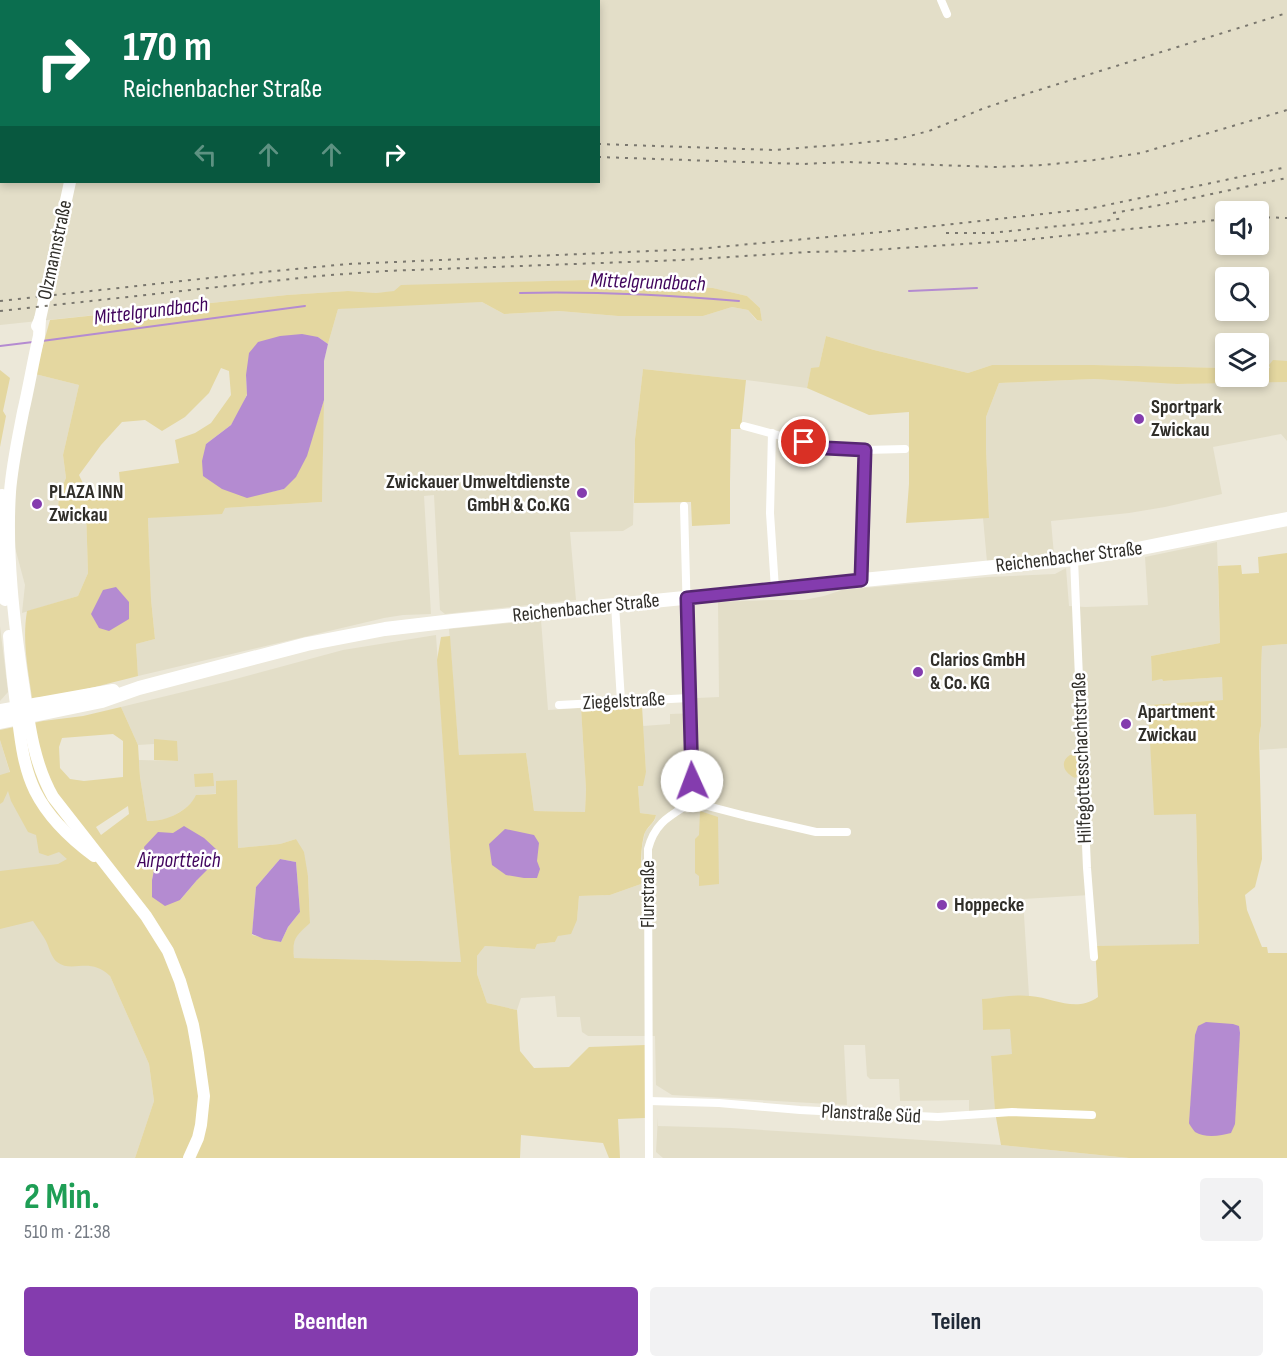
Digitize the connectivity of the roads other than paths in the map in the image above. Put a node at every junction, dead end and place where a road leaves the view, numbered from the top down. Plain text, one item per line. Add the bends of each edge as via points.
1 (941, 0) edge
2 (947, 14) dead end
3 (70, 183) edge
4 (744, 426) dead end
5 (772, 434) junction
6 (905, 449) dead end
7 (865, 450) junction
8 (684, 506) dead end
9 (1287, 519) edge
10 (1074, 559) junction
11 (861, 580) junction
12 (775, 589) junction
13 (687, 598) junction
14 (615, 605) junction
15 (689, 698) junction
16 (621, 701) junction
17 (559, 705) dead end
18 (0, 711) edge
19 (22, 713) junction
20 (0, 722) edge
21 (692, 802) junction
22 (847, 832) dead end
23 (1094, 957) dead end
24 (650, 1101) junction
25 (1092, 1114) dead end
26 (189, 1158) edge
27 (650, 1158) edge

1 - 2 street
3 - 19 main road, Olzmannstraße via 34,343 10,492 9,547
4 - 5 street
5 - 7 street via 826,448
5 - 12 street via 770,513
6 - 7 street
7 - 11 street
8 - 13 street
9 - 10 main road, Reichenbacher Straße
10 - 11 main road, Reichenbacher Straße
10 - 23 street, Hilfegottesschachtstraße
11 - 12 main road, Reichenbacher Straße
12 - 13 main road, Reichenbacher Straße
13 - 14 main road, Reichenbacher Straße
13 - 15 street
14 - 16 street
14 - 19 main road, Reichenbacher Straße via 375,631 285,649 102,701
15 - 16 street, Ziegelstraße
15 - 21 street
16 - 17 street, Ziegelstraße
18 - 19 main road, Reichenbacher Straße
19 - 20 main road, Reichenbacher Straße
19 - 26 main road, Olzmannstraße via 25,763 43,804 79,845 102,862 146,916 174,965 186,998 204,1096 198,1138
21 - 22 street via 816,832
21 - 24 street, Flurstraße via 659,825 648,849
24 - 25 street, Planstraße Süd via 938,1117 1012,1112
24 - 27 street, Flurstraße

